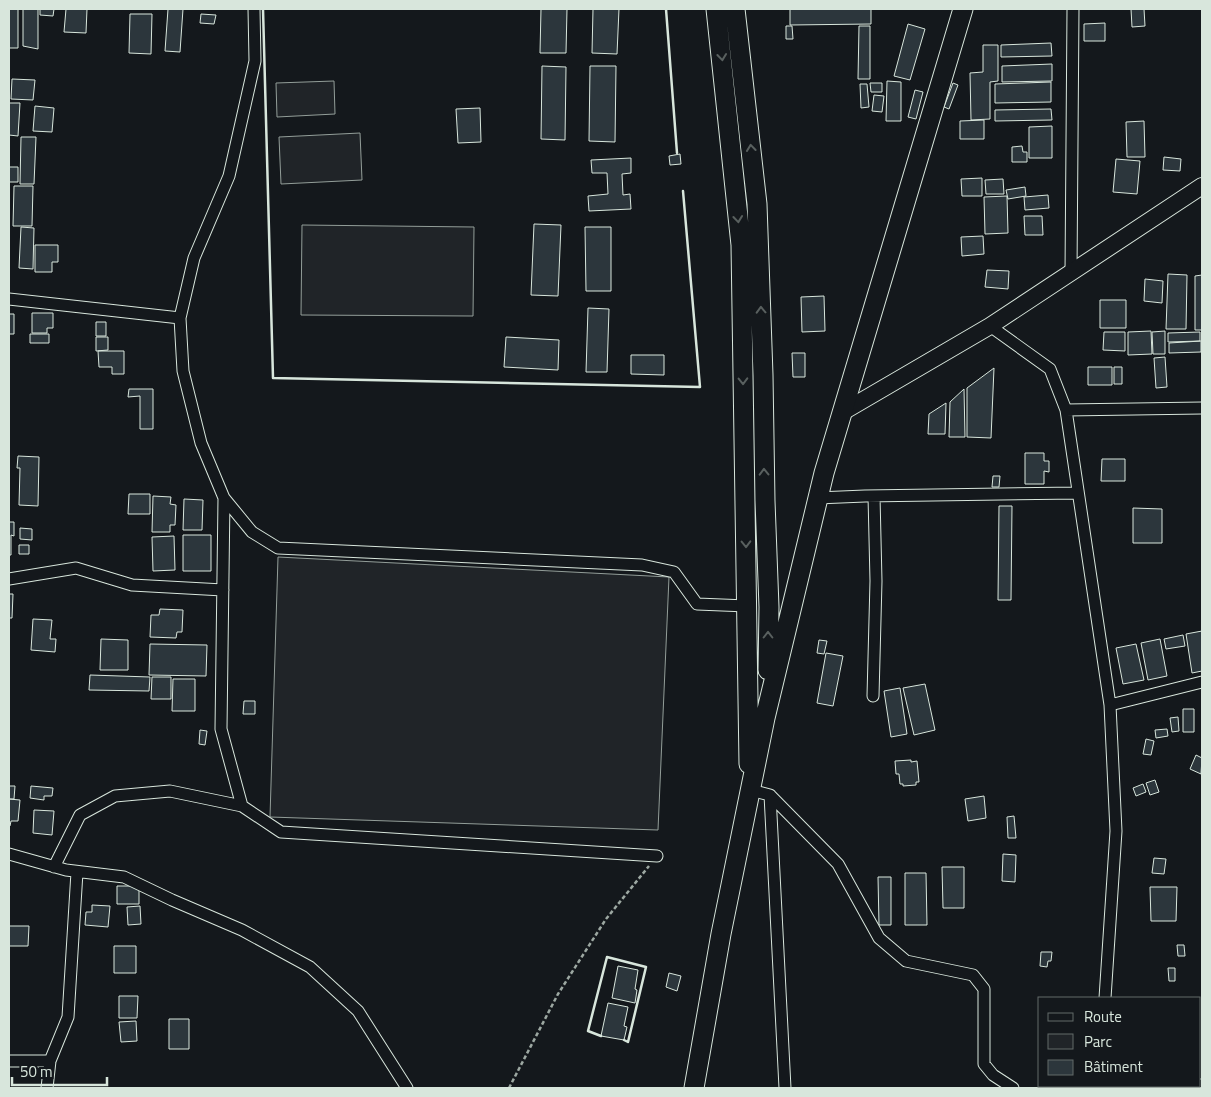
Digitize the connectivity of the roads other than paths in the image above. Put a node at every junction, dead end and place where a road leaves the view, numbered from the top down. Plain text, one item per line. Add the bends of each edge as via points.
1 (254, 9) edge
2 (716, 9) edge
3 (735, 9) edge
4 (963, 9) edge
5 (1073, 9) edge
6 (1202, 186) edge
7 (1071, 274) junction
8 (9, 299) edge
9 (180, 318) junction
10 (990, 326) junction
11 (1202, 408) edge
12 (1066, 410) junction
13 (841, 413) junction
14 (1078, 493) junction
15 (874, 496) junction
16 (224, 498) junction
17 (817, 498) junction
18 (9, 579) edge
19 (223, 590) junction
20 (791, 605) junction
21 (747, 606) junction
22 (769, 607) junction
23 (1202, 682) edge
24 (873, 696) dead end
25 (1110, 705) junction
26 (765, 718) junction
27 (750, 790) junction
28 (770, 795) junction
29 (242, 806) junction
30 (9, 854) edge
31 (658, 856) road end
32 (54, 867) junction
33 (77, 872) junction
34 (1105, 997) edge
35 (50, 1060) junction
36 (9, 1061) edge
37 (1069, 1087) edge
38 (47, 1088) edge
39 (407, 1088) edge
40 (694, 1088) edge
41 (785, 1088) edge
42 (1012, 1088) edge
43 (1056, 1088) edge

1 - 9 street via 255,61 229,176 194,258
2 -> 21 main road via 741,245
22 -> 3 main road via 757,204
4 - 13 main road
5 - 7 street
6 - 7 street
7 - 10 street
8 - 9 street
9 - 16 street via 182,371 201,443
10 - 12 street via 1050,369
10 - 13 street
11 - 12 street
12 - 14 street
13 - 17 main road
14 - 15 street
14 - 25 street
15 - 17 street
15 - 24 street
16 - 19 street
16 - 21 street via 252,532 278,548 642,565 674,572 697,604
17 - 20 main road
18 - 19 street via 76,568 132,585
19 - 29 street via 221,729
20 - 22 main road
20 - 26 main road
21 - 22 main road
21 - 27 main road
26 -> 22 main road
23 - 25 street
25 - 34 street via 1116,831
26 - 27 main road
27 - 28 street
27 - 40 main road
28 - 41 street
28 - 42 street via 838,864 879,938 906,961 973,975 984,989 984,1064
29 - 31 street via 281,832
29 - 32 street via 170,791 116,796 80,814
30 - 32 street
32 - 33 street
33 - 35 street via 68,1018
33 - 39 street via 124,877 242,930 310,967 358,1011
35 - 36 street
35 - 38 street
37 - 43 street

